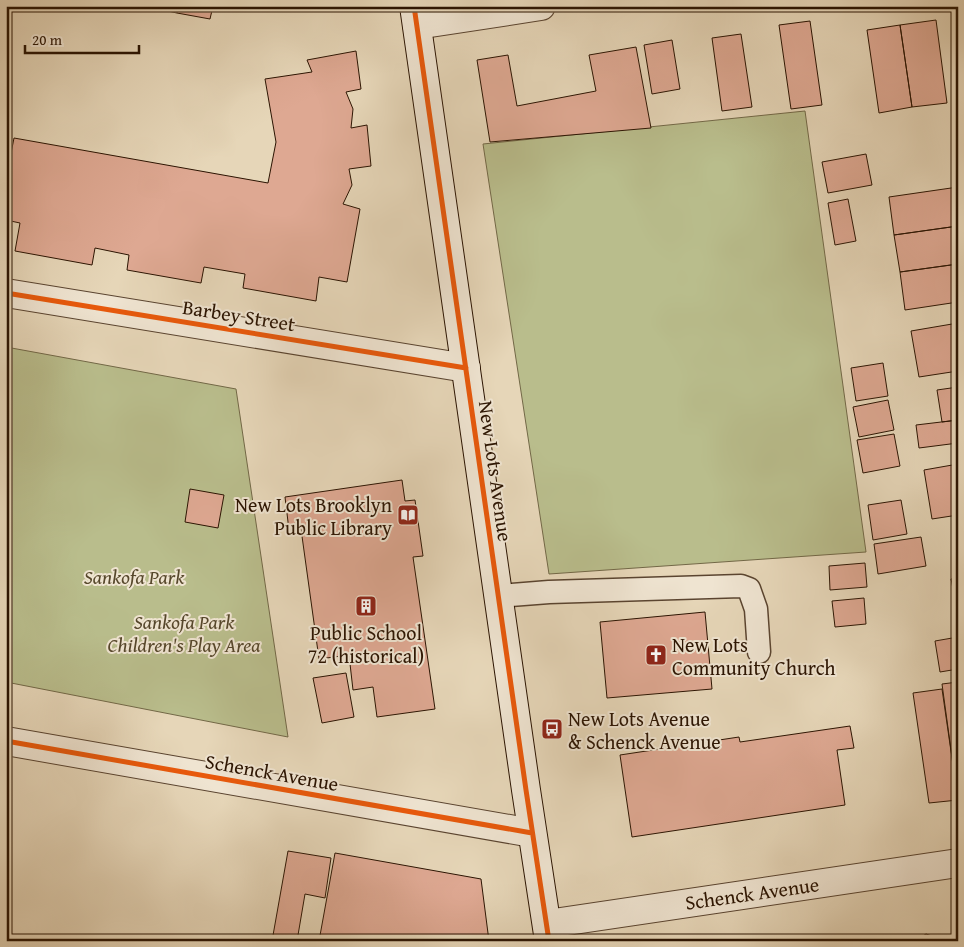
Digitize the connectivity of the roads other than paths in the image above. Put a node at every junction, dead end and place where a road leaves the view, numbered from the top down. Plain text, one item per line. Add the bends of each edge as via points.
1 (541, 6) edge
2 (415, 16) edge
3 (6, 293) edge
4 (466, 368) junction
5 (499, 596) junction
6 (759, 652) dead end
7 (6, 741) edge
8 (532, 833) junction
9 (958, 863) edge
10 (548, 932) edge

1 - 2 street
2 - 4 street, New Lots Avenue
3 - 4 street, Barbey Street
4 - 5 street, New Lots Avenue
5 - 6 lane via 741,586 749,589 754,598
5 - 8 street, New Lots Avenue
7 - 8 street, Schenck Avenue
8 - 10 street, New Lots Avenue
9 - 10 street, Schenck Avenue

